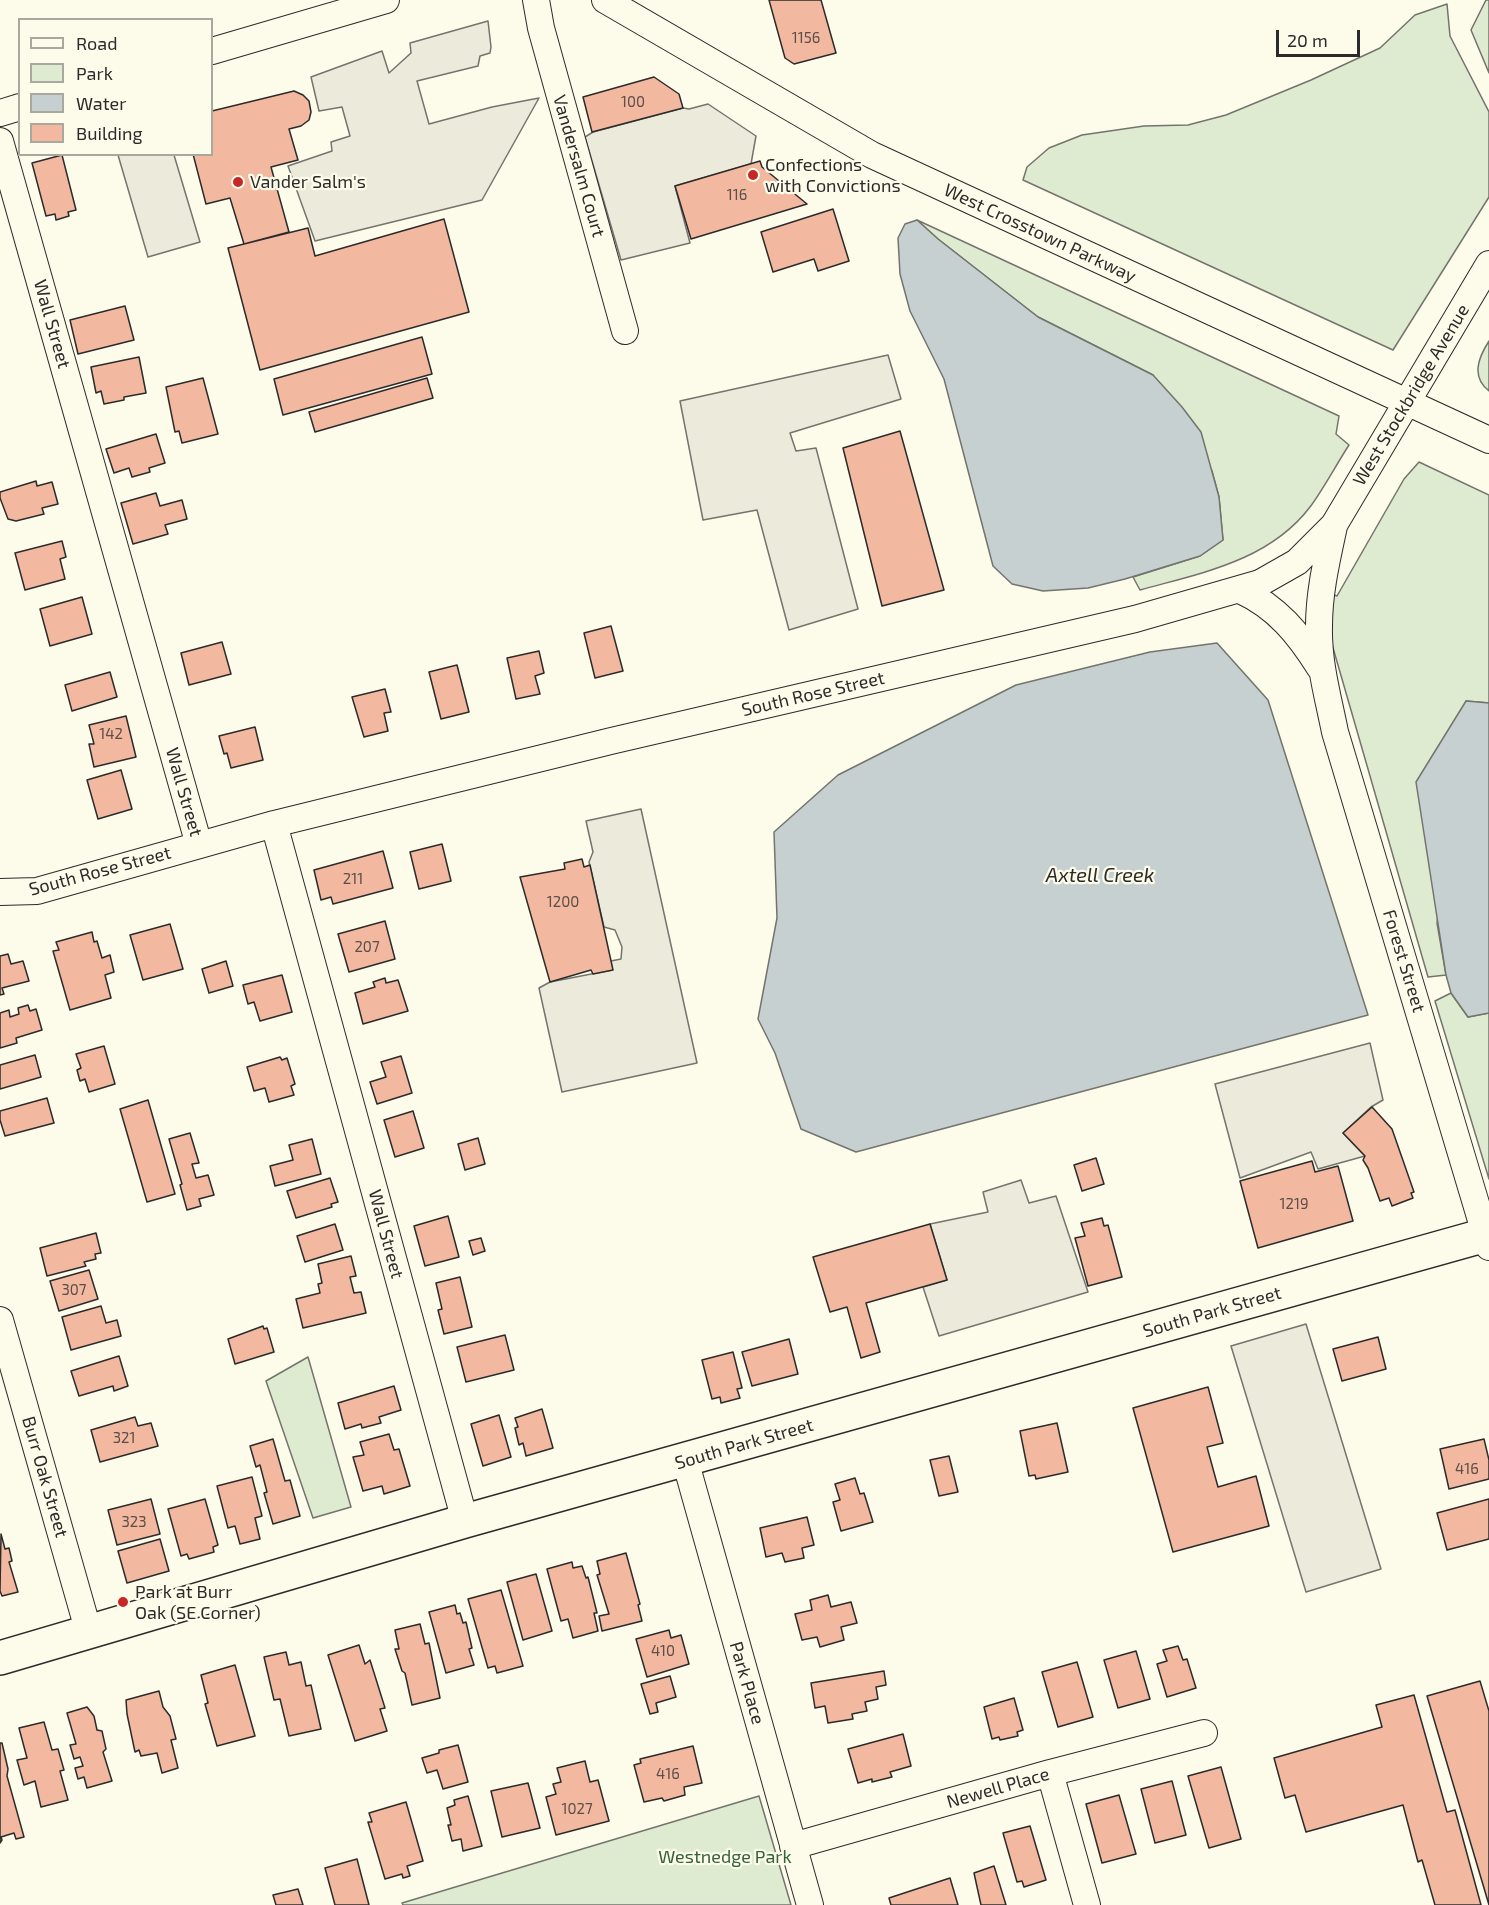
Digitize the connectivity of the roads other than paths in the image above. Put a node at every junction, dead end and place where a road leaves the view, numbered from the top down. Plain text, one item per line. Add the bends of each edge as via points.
1 (386, 0) edge
2 (536, 0) edge
3 (605, 0) edge
4 (213, 51) edge
5 (18, 108) edge
6 (0, 112) edge
7 (0, 141) edge
8 (1489, 264) edge
9 (625, 331) dead end
10 (1406, 403) junction
11 (1489, 440) edge
12 (1334, 525) junction
13 (1240, 590) junction
14 (1323, 673) junction
15 (274, 824) junction
16 (199, 845) junction
17 (0, 892) edge
18 (1488, 1239) edge
19 (1, 1325) edge
20 (685, 1460) junction
21 (465, 1521) junction
22 (89, 1633) junction
23 (0, 1658) edge
24 (1204, 1733) dead end
25 (1050, 1773) junction
26 (794, 1846) junction
27 (810, 1905) edge
28 (1087, 1905) edge

1 - 4 street
2 - 9 street, Vandersalm Court
3 - 10 street, West Crosstown Parkway via 872,155
5 - 6 street
7 - 16 street, Wall Street
8 - 10 street, West Stockbridge Avenue
10 - 11 street, West Crosstown Parkway
10 - 12 street, West Stockbridge Avenue
12 - 13 street, South Rose Street via 1297,562
12 - 14 street, Forest Street via 1318,628
13 - 14 street, Forest Street via 1289,623
13 - 15 street, South Rose Street via 1135,619
14 - 18 street, Forest Street via 1335,732
15 - 16 street, Wall Street
15 - 21 street, Wall Street
16 - 17 street, South Rose Street via 37,891
18 - 20 main road, South Park Street
19 - 22 street, Burr Oak Street
20 - 21 main road, South Park Street
20 - 26 street, Park Place
21 - 22 main road, South Park Street
22 - 23 main road, South Park Street
24 - 25 street, Newell Place
25 - 26 street, Newell Place
25 - 28 street
26 - 27 street, Park Place

